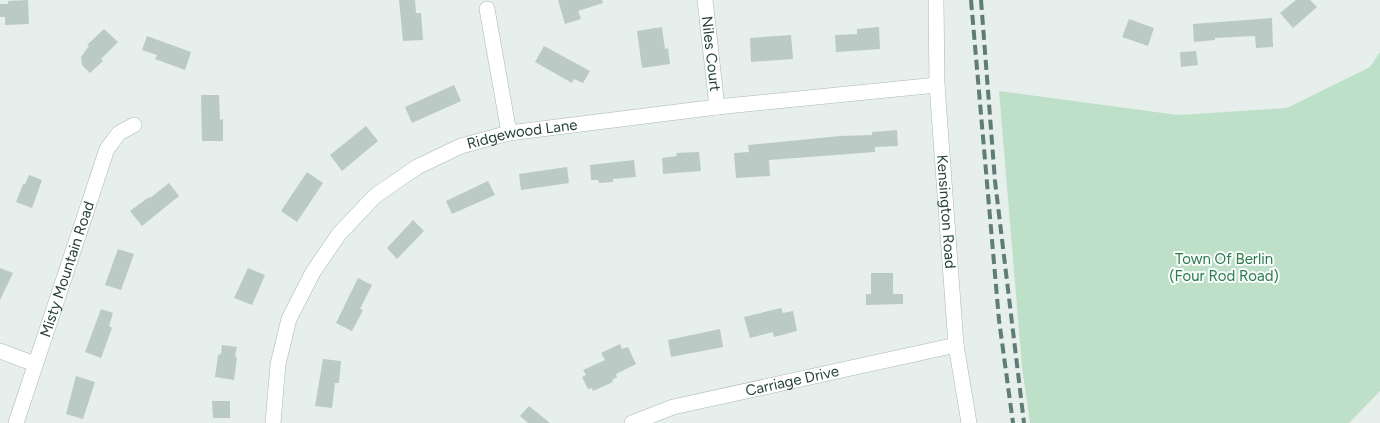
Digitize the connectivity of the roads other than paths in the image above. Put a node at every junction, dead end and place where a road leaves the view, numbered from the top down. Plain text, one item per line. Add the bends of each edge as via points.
1 (705, 0) edge
2 (936, 0) edge
3 (487, 8) dead end
4 (937, 86) junction
5 (718, 108) junction
6 (134, 125) dead end
7 (509, 133) junction
8 (956, 345) junction
9 (0, 351) edge
10 (35, 364) junction
11 (16, 423) edge
12 (273, 423) edge
13 (632, 423) edge
14 (969, 423) edge

1 - 5 street, Niles Court
2 - 4 street, Kensington Road
3 - 7 street
4 - 5 street, Ridgewood Lane
4 - 8 street, Kensington Road
5 - 7 street, Ridgewood Lane
6 - 10 street, Misty Mountain Road via 120,133 107,149
7 - 12 street, Ridgewood Lane via 461,146 417,167 375,196 338,234 313,272 289,320 278,364
8 - 13 street, Carriage Drive via 673,407
8 - 14 street, Kensington Road
9 - 10 street
10 - 11 street, Misty Mountain Road

